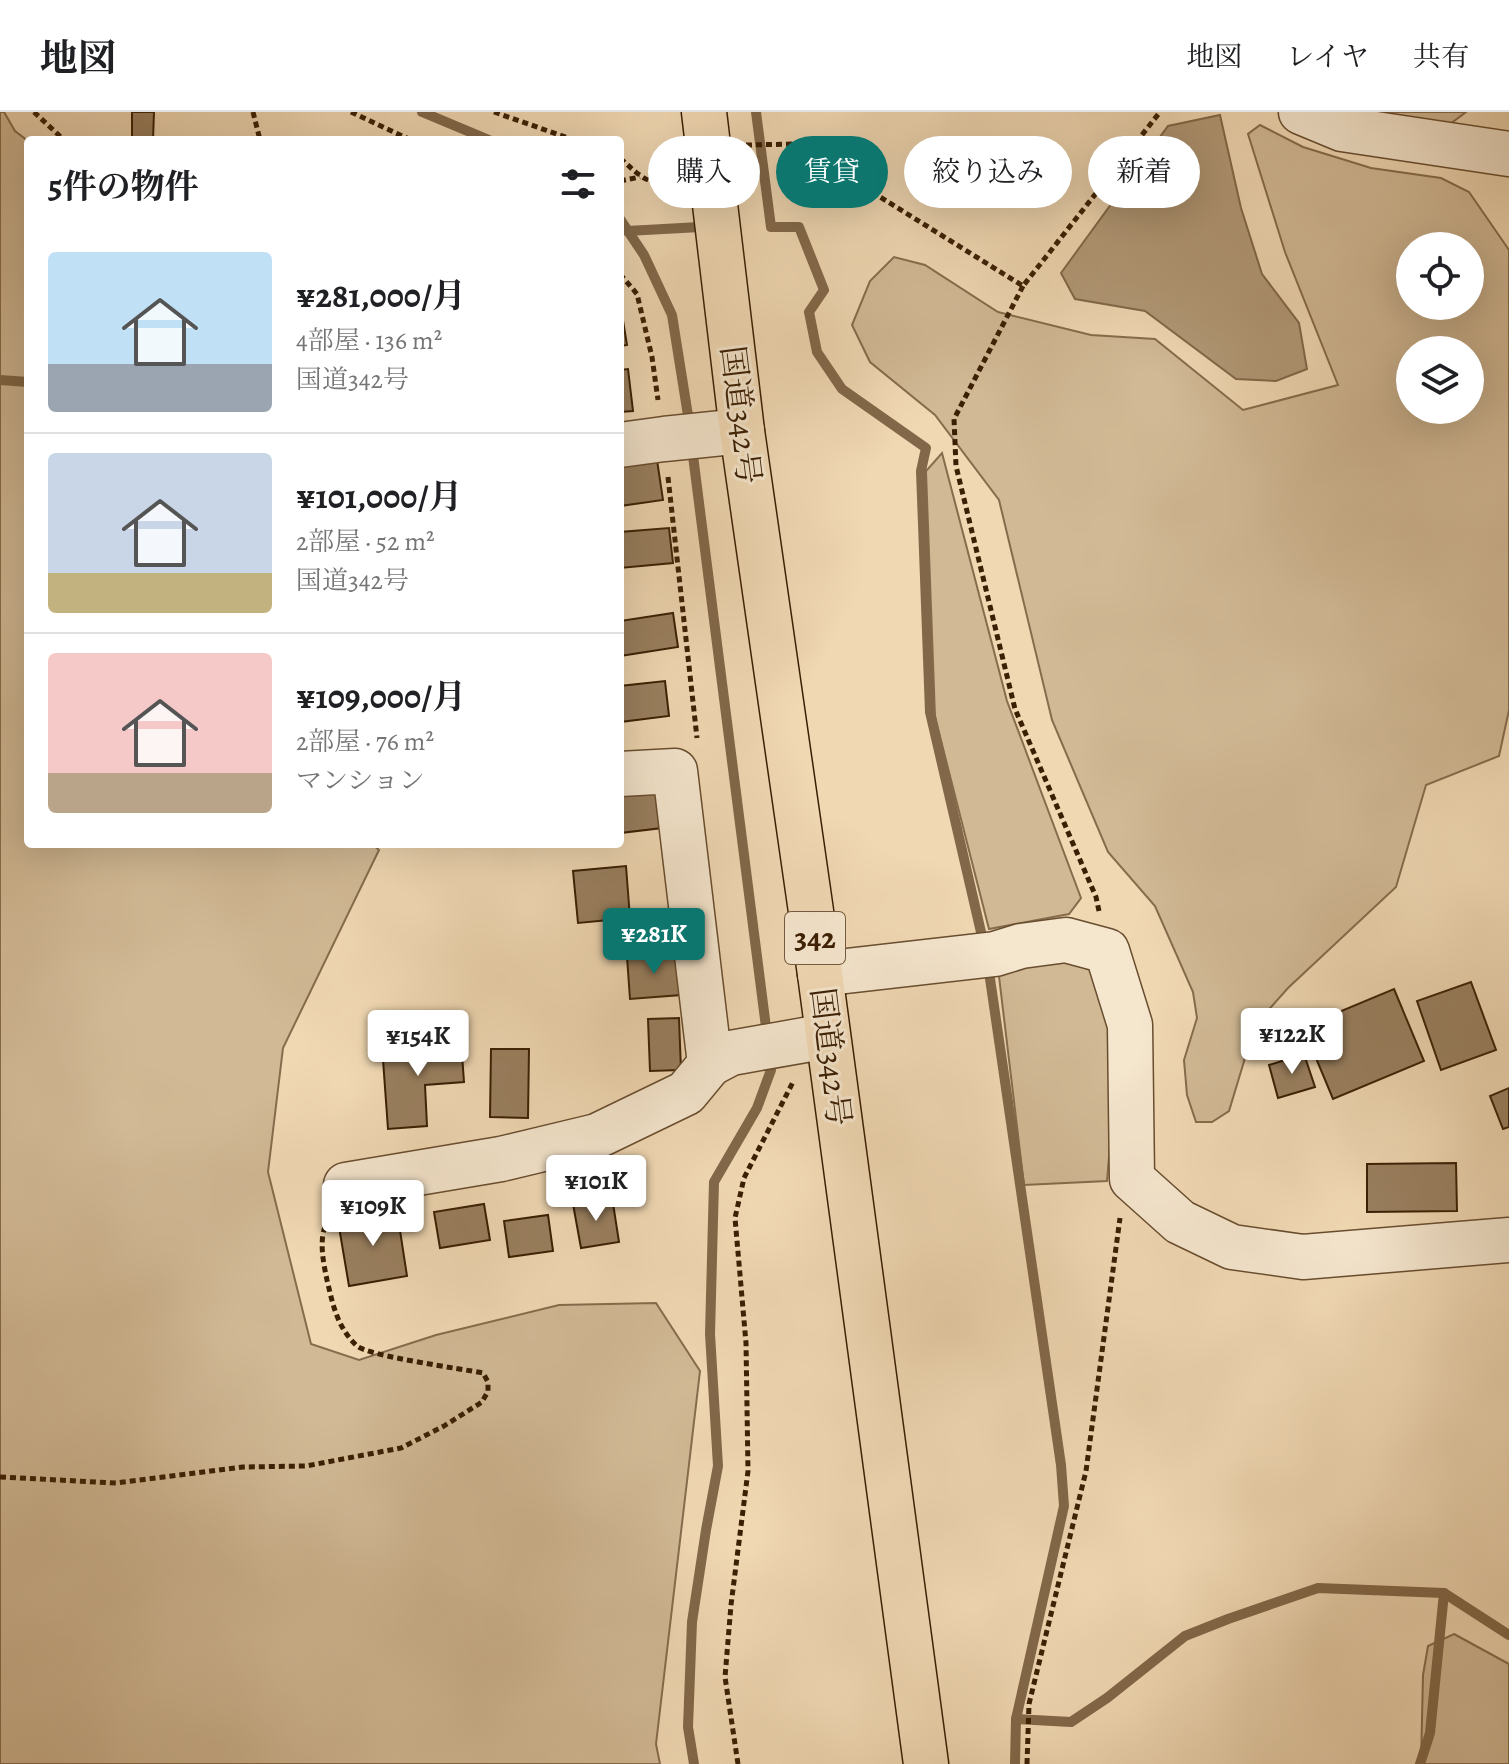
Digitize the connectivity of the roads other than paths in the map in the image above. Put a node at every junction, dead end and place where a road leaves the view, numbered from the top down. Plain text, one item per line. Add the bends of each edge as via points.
1 (704, 112) edge
2 (1301, 112) edge
3 (1509, 154) edge
4 (742, 431) junction
5 (624, 444) edge
6 (624, 774) edge
7 (820, 974) junction
8 (821, 1036) junction
9 (710, 1064) junction
10 (346, 1185) road end
11 (1509, 1240) edge
12 (926, 1764) edge

1 - 4 highway, 国道342号 / 342
2 - 3 street via 1342,129
4 - 5 street
4 - 7 highway, 国道342号 / 342
6 - 9 street via 675,771
7 - 8 highway, 国道342号 / 342
7 - 11 street via 995,954 1066,940 1107,951 1130,1025 1132,1179 1180,1222 1232,1247 1303,1257
8 - 9 street via 731,1053
8 - 12 highway, 国道342号 / 342
9 - 10 street via 686,1093 597,1136 501,1159

